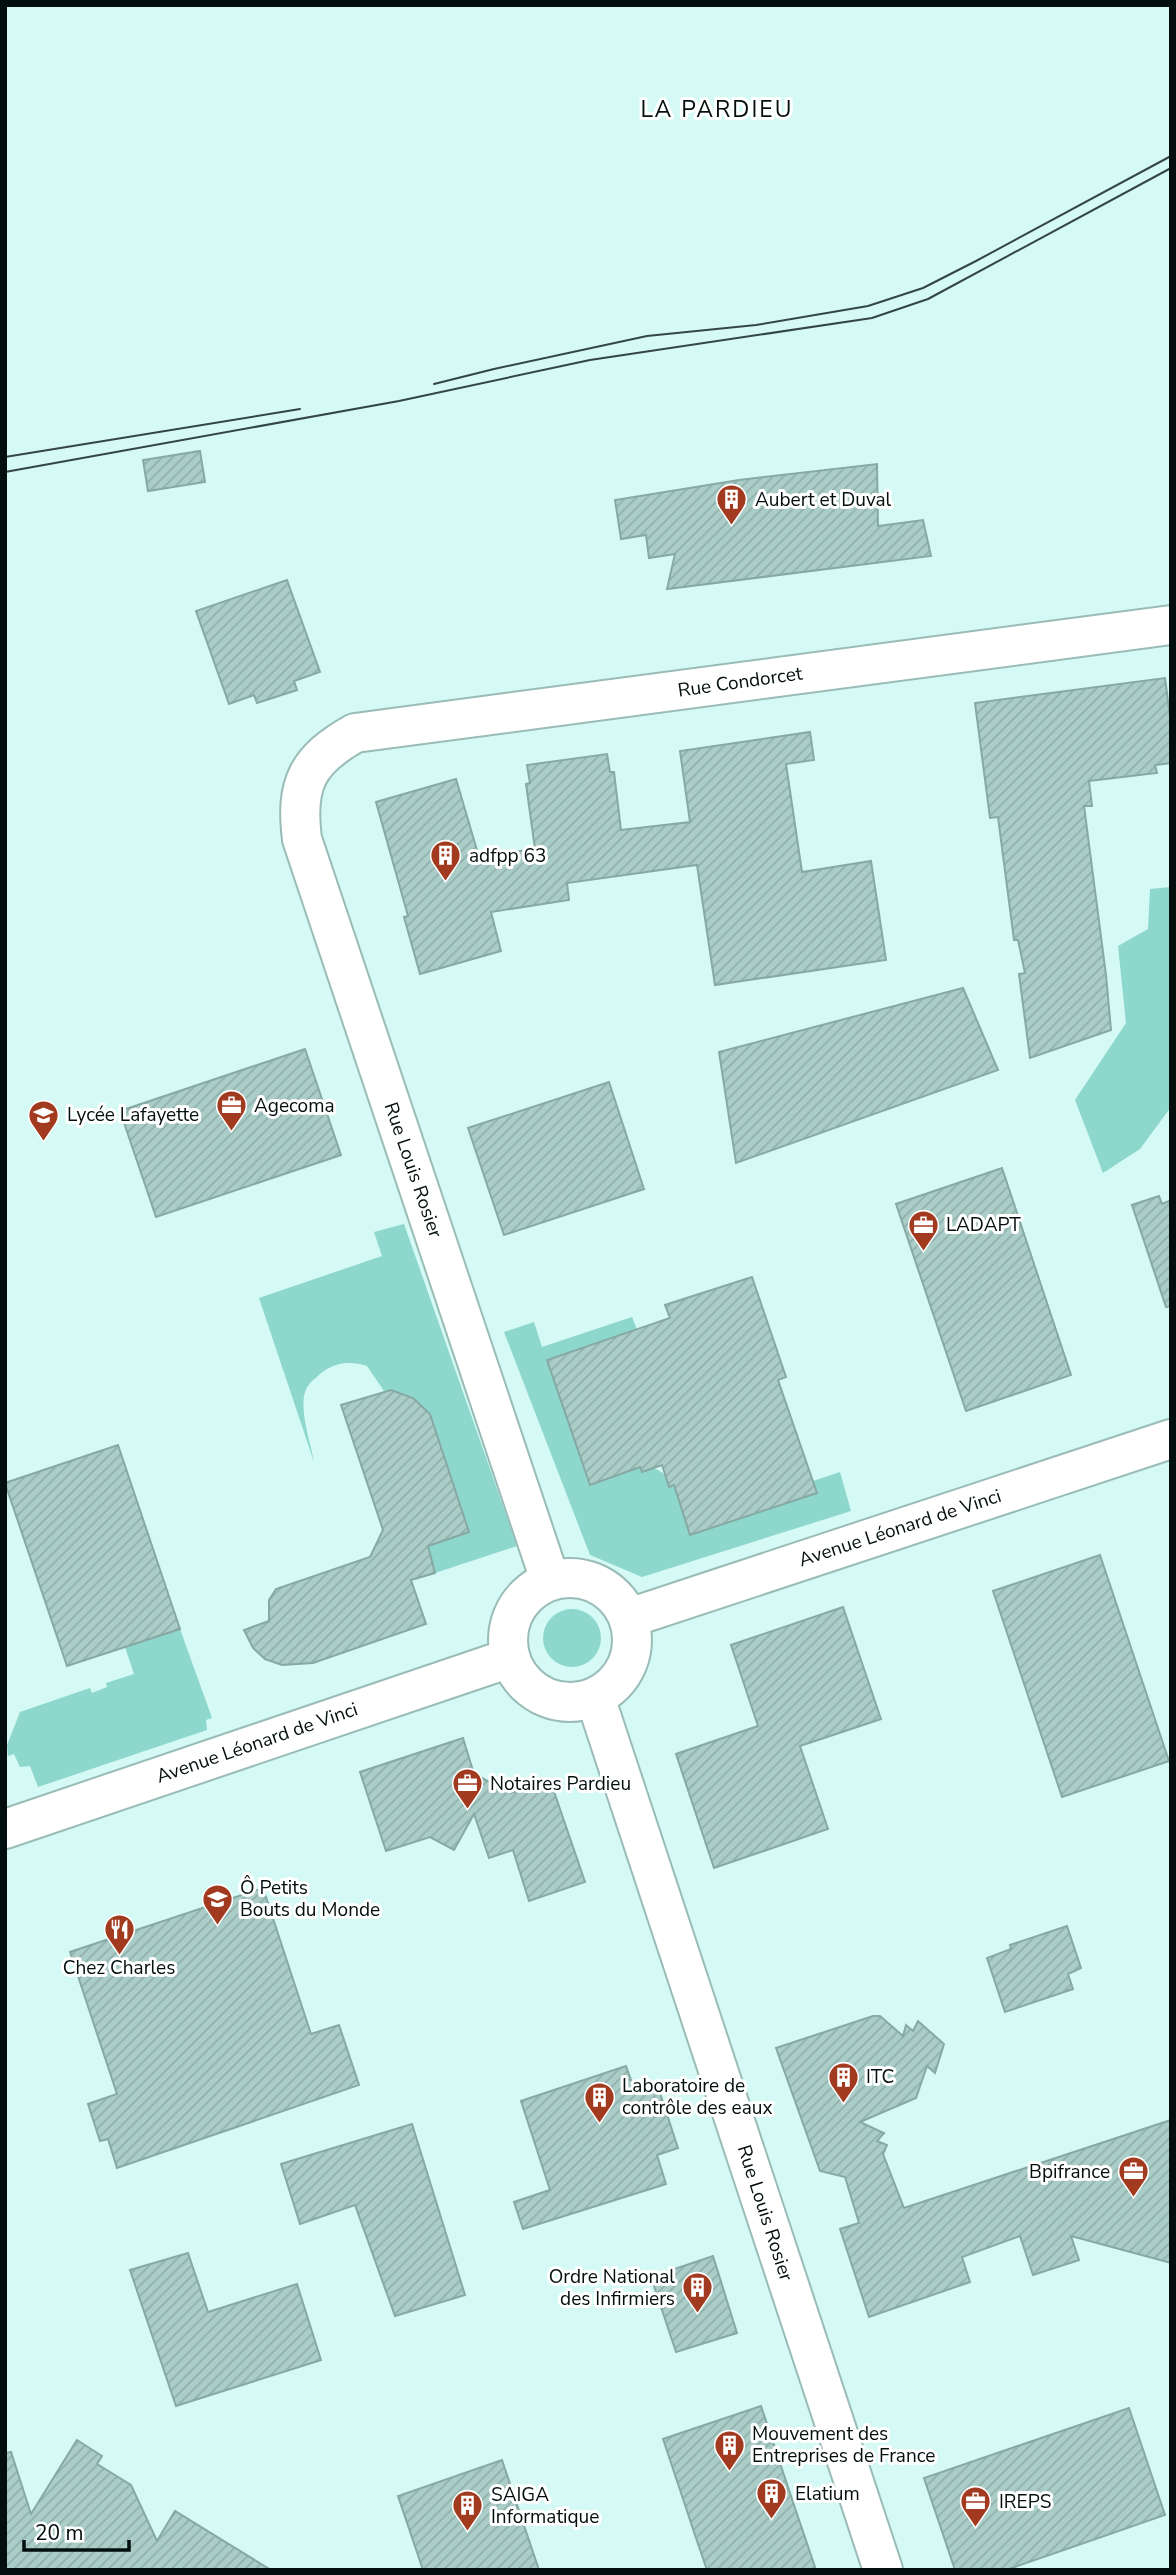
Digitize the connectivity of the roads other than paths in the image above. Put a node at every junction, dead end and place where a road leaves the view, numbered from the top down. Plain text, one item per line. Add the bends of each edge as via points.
1 (1171, 625) edge
2 (318, 761) joint
3 (1171, 1438) edge
4 (550, 1580) junction
5 (629, 1618) junction
6 (510, 1658) junction
7 (595, 1698) junction
8 (5, 1829) edge
9 (883, 2570) edge

1 - 2 street, Rue Condorcet via 355,733
2 - 4 street, Rue Louis Rosier via 301,793 302,839
3 - 5 street, Avenue Léonard de Vinci
4 - 5 street via 573,1577 597,1583 616,1597
4 - 6 street via 529,1592 514,1611 507,1634
5 - 7 street via 628,1664 614,1684
6 - 7 street via 534,1691 553,1700
6 - 8 street, Avenue Léonard de Vinci
7 - 9 street, Rue Louis Rosier

